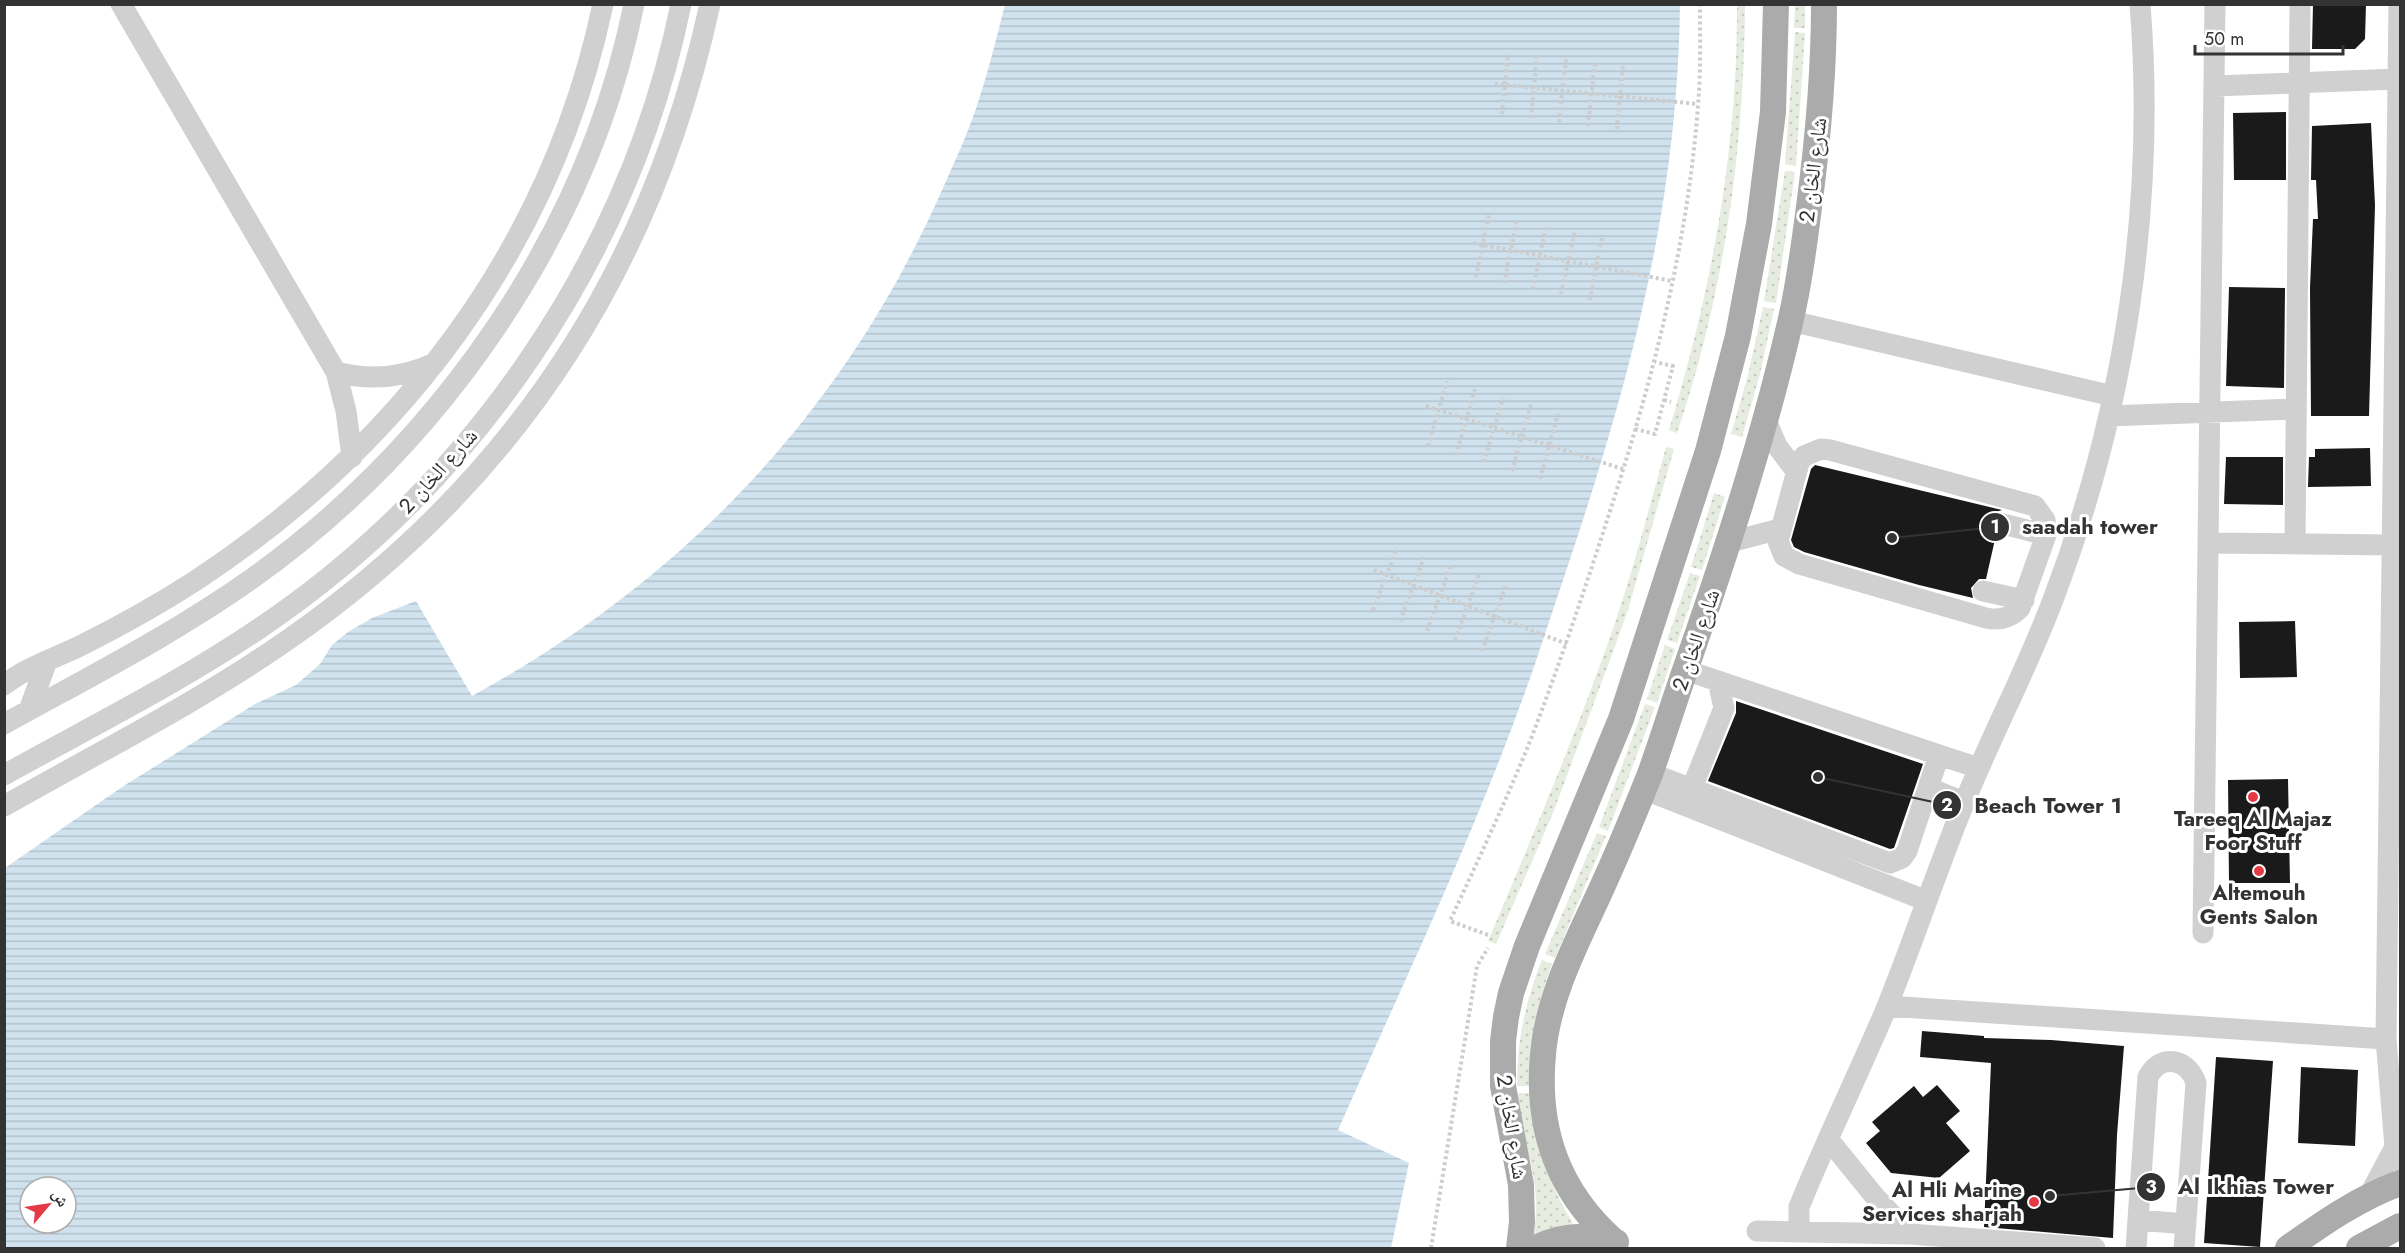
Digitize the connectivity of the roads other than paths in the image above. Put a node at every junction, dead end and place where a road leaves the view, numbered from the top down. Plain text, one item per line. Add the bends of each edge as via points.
1 (121, 4) edge
2 (603, 4) edge
3 (633, 4) edge
4 (681, 4) edge
5 (710, 4) edge
6 (1776, 4) edge
7 (1824, 4) edge
8 (2140, 4) edge
9 (2215, 4) edge
10 (2300, 4) edge
11 (2399, 4) edge
12 (2398, 79) junction
13 (2299, 83) junction
14 (2214, 86) junction
15 (636, 156) junction
16 (646, 207) junction
17 (1791, 321) junction
18 (438, 361) junction
19 (336, 372) junction
20 (2111, 406) junction
21 (2296, 410) junction
22 (2209, 413) junction
23 (1765, 418) junction
24 (352, 458) junction
25 (1796, 471) junction
26 (286, 514) junction
27 (1999, 523) dead end
28 (1780, 530) junction
29 (2046, 535) junction
30 (1730, 542) junction
31 (2208, 543) junction
32 (2295, 544) junction
33 (2392, 545) junction
34 (279, 558) junction
35 (1983, 591) dead end
36 (352, 592) junction
37 (300, 600) junction
38 (2024, 600) junction
39 (47, 661) junction
40 (1685, 670) junction
41 (1718, 682) junction
42 (4, 685) edge
43 (29, 710) junction
44 (4, 724) edge
45 (1939, 755) junction
46 (1979, 768) junction
47 (4, 775) edge
48 (1646, 781) junction
49 (1692, 788) junction
50 (1929, 788) junction
51 (1964, 802) junction
52 (4, 806) edge
53 (1927, 901) junction
54 (2202, 933) dead end
55 (1887, 1006) junction
56 (2386, 1039) junction
57 (1829, 1140) junction
58 (2398, 1154) edge
59 (2400, 1183) edge
60 (2369, 1196) junction
61 (2138, 1220) junction
62 (2186, 1224) junction
63 (2400, 1226) edge
64 (1757, 1231) dead end
65 (1802, 1231) junction
66 (1898, 1239) edge
67 (1623, 1245) edge
68 (1519, 1248) edge
69 (1536, 1248) edge
70 (2095, 1248) edge
71 (2136, 1248) edge
72 (2184, 1248) edge
73 (2288, 1248) edge
74 (2359, 1248) edge

1 - 19 street
2 - 18 street via 579,96 548,175 493,280
3 - 34 street, شارع الخان 2 via 617,72 583,166 518,293 467,367 409,437 334,512
4 - 15 street, شارع الخان 2 via 666,67
5 - 16 street via 673,139
6 - 68 main road, شارع الخان 2 via 1773,112 1759,224 1740,327 1711,442 1635,678 1527,946 1506,1017 1503,1086 1521,1185
7 - 17 main road, شارع الخان 2 via 1818,135
8 - 20 street via 2142,186 2135,263
9 - 14 street
10 - 13 street
11 - 12 street
12 - 13 street
12 - 33 street
13 - 14 street
13 - 21 street
14 - 22 street
15 - 16 street
15 - 37 street, شارع الخان 2 via 608,222 570,294 507,391 414,500
16 - 36 street via 595,311 517,427 448,507
17 - 20 street
17 - 23 main road, شارع الخان 2
18 - 19 street via 414,372 388,377
18 - 24 street
19 - 24 street
20 - 22 street
20 - 46 street via 2075,538 2054,598
21 - 22 street
21 - 32 street
22 - 31 street
23 - 25 street via 1777,446
23 - 30 main road, شارع الخان 2
24 - 26 street
25 - 28 street
25 - 29 street via 1804,456 1812,451 1830,450 2027,503 2045,520
26 - 34 street
26 - 39 street via 163,601
27 - 29 street
28 - 30 street
28 - 38 street via 1778,541 1784,556 1791,561 1994,620 2015,613
29 - 38 street
30 - 40 main road, شارع الخان 2
31 - 32 street
31 - 54 street
32 - 33 street
33 - 56 street
34 - 43 street, شارع الخان 2 via 214,604
35 - 38 street
36 - 37 street
36 - 52 street via 254,662
37 - 47 street, شارع الخان 2 via 219,655
39 - 42 street
39 - 43 street
40 - 41 street
40 - 48 main road, شارع الخان 2
41 - 45 street
41 - 49 street via 1724,708
43 - 44 street, شارع الخان 2
45 - 46 street
45 - 50 street
46 - 51 street
48 - 49 street
48 - 53 street
48 - 67 main road, شارع الخان 2 via 1557,990 1543,1059 1547,1136 1560,1172 1583,1209
49 - 50 street via 1890,863 1905,854
50 - 51 street
51 - 53 street
53 - 55 street
55 - 56 street
55 - 57 street
56 - 58 street
57 - 65 street via 1799,1207
57 - 66 street via 1876,1198
58 - 60 street
59 - 60 main road
60 - 73 main road
61 - 62 street
61 - 62 street via 2148,1077 2158,1064 2174,1060 2188,1068 2196,1083
61 - 71 street
62 - 72 street
63 - 74 main road
64 - 65 street
65 - 66 street
66 - 70 street
67 - 69 main road via 1572,1237

